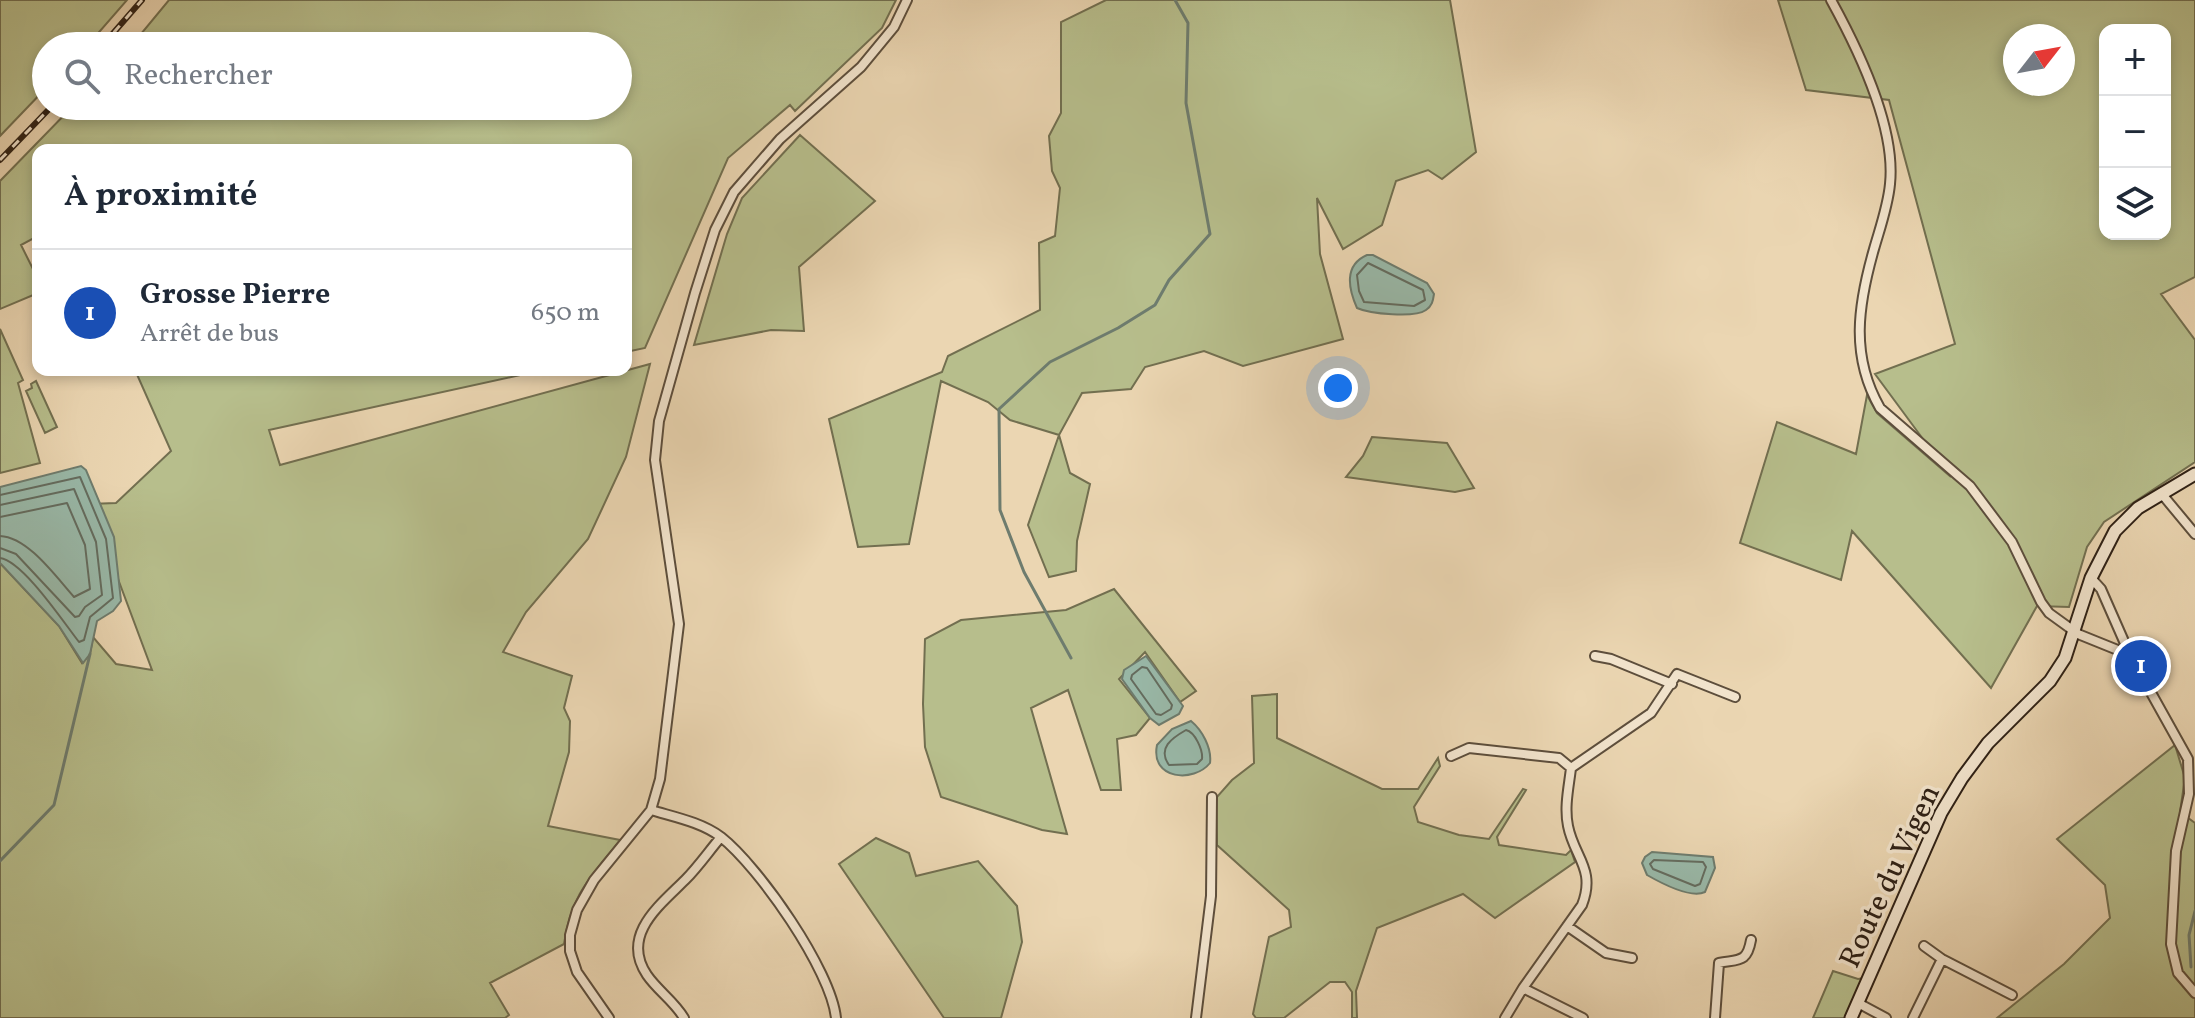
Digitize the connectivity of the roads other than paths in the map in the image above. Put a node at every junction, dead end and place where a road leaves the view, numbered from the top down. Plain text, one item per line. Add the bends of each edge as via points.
1 (907, 0) edge
2 (1831, 0) edge
3 (2195, 474) edge
4 (2161, 493) junction
5 (2195, 534) edge
6 (2091, 578) junction
7 (2074, 632) junction
8 (2130, 655) junction
9 (1595, 656) dead end
10 (1672, 684) junction
11 (1735, 697) dead end
12 (1451, 756) dead end
13 (1571, 768) junction
14 (1212, 797) dead end
15 (651, 810) junction
16 (721, 837) junction
17 (1567, 926) junction
18 (1751, 940) dead end
19 (1924, 946) dead end
20 (1632, 958) dead end
21 (1942, 959) junction
22 (1523, 988) junction
23 (2195, 993) edge
24 (2012, 995) dead end
25 (1858, 1003) junction
26 (609, 1018) edge
27 (684, 1018) edge
28 (836, 1018) edge
29 (1196, 1018) edge
30 (1505, 1018) edge
31 (1583, 1018) edge
32 (1715, 1018) edge
33 (1851, 1018) edge
34 (1886, 1018) edge
35 (1913, 1018) edge

1 - 15 street via 894,27 861,67 780,139 734,192 715,230 659,421 656,482 679,624 660,779
2 - 7 street via 1877,105 1890,165 1860,318 1863,374 1880,408 1970,486 2012,542 2041,602
3 - 4 street, Route du Vigen
4 - 5 street
4 - 6 street, Route du Vigen via 2115,531
6 - 7 street, Route du Vigen
6 - 8 street
7 - 8 street
7 - 25 street, Route du Vigen via 2050,681 1988,743 1954,790
8 - 23 street via 2188,759 2189,794 2176,851 2171,944 2178,973
9 - 10 street
10 - 11 street via 1677,674
10 - 13 street via 1651,713
12 - 13 street via 1469,748 1559,758
13 - 17 street via 1567,824 1583,861 1586,894
14 - 29 street via 1211,896
15 - 16 street
15 - 26 street via 594,880 572,924 570,951 577,972
16 - 27 street via 648,916 640,934 644,969
16 - 28 street via 754,869 804,944 832,998
17 - 20 street via 1606,953
17 - 22 street
18 - 32 street via 1743,959 1719,963
19 - 21 street
21 - 24 street
21 - 35 street
22 - 30 street
22 - 31 street
25 - 33 street, Route du Vigen
25 - 34 street

